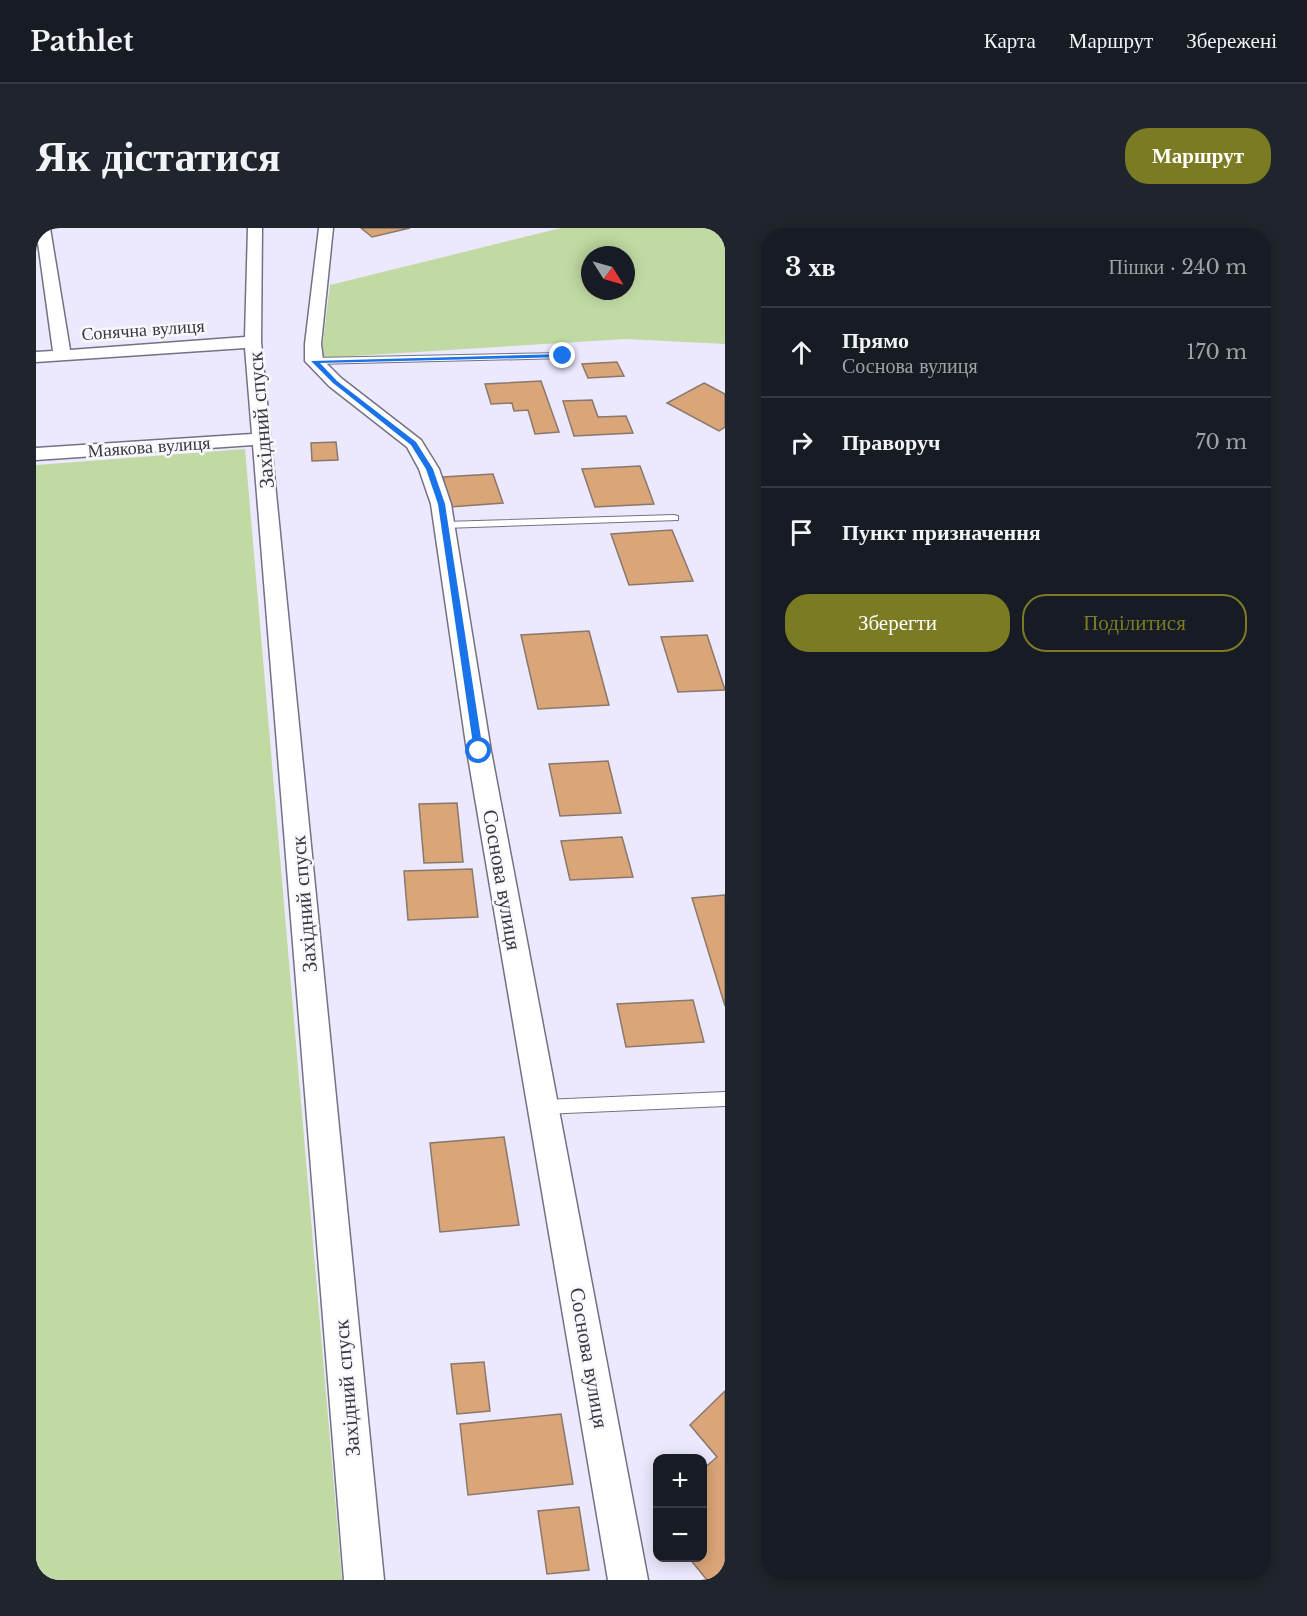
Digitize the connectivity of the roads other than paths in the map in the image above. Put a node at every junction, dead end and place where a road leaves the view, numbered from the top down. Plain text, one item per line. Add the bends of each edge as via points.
1 (44, 228) edge
2 (255, 228) edge
3 (326, 228) edge
4 (254, 342) junction
5 (62, 356) junction
6 (563, 356) dead end
7 (36, 357) edge
8 (314, 361) junction
9 (262, 439) junction
10 (36, 454) edge
11 (674, 518) dead end
12 (444, 525) junction
13 (725, 1099) edge
14 (544, 1107) junction
15 (364, 1580) edge
16 (628, 1580) edge

1 - 5 street
2 - 4 street, Західний спуск
3 - 8 street
4 - 5 street, Сонячна вулиця
4 - 9 street, Західний спуск
5 - 7 street, Сонячна вулиця
6 - 8 lane
8 - 12 street, Соснова вулиця via 414,444 429,469
9 - 10 street, Маякова вулиця
9 - 15 street, Західний спуск
11 - 12 lane
12 - 14 street, Соснова вулиця via 479,751
13 - 14 lane
14 - 16 street, Соснова вулиця

